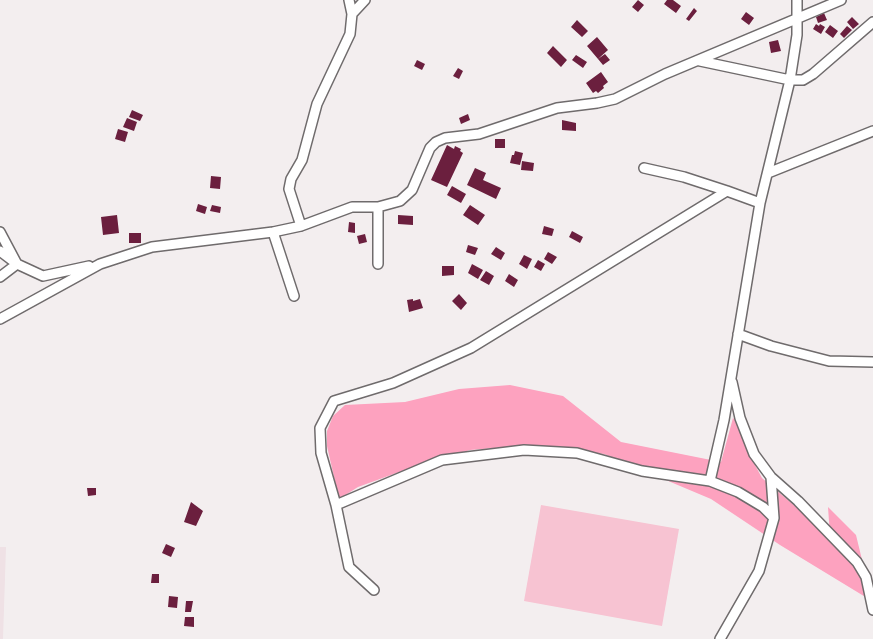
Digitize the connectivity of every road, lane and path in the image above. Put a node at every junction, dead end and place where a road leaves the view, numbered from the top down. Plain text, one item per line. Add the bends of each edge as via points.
1 (349, 0) edge
2 (365, 0) edge
3 (841, 0) edge
4 (795, 1) edge
5 (352, 14) junction
6 (798, 19) junction
7 (873, 22) edge
8 (700, 61) junction
9 (790, 80) junction
10 (873, 131) edge
11 (644, 168) dead end
12 (768, 173) junction
13 (727, 191) junction
14 (760, 203) junction
15 (378, 207) junction
16 (301, 226) junction
17 (0, 232) edge
18 (273, 232) junction
19 (0, 251) edge
20 (16, 264) junction
21 (100, 264) junction
22 (378, 264) dead end
23 (0, 277) edge
24 (294, 296) dead end
25 (0, 319) edge
26 (738, 334) junction
27 (873, 362) edge
28 (731, 377) junction
29 (771, 477) junction
30 (710, 480) junction
31 (336, 505) junction
32 (774, 518) junction
33 (374, 590) dead end
34 (873, 610) edge
35 (720, 639) edge

1 - 5 street
2 - 5 street
3 - 6 street
4 - 6 street
5 - 16 street via 350,34 317,104 302,160 291,179 289,189
6 - 8 street
6 - 9 street
7 - 9 street via 813,74 803,80
8 - 9 street
8 - 15 street via 615,99 557,108 479,134 436,142 412,190 400,201
9 - 12 street
10 - 12 street
11 - 13 street
12 - 14 street
13 - 14 street
13 - 31 street via 471,348 393,383 334,401 320,428 321,453
14 - 26 street
15 - 16 street via 352,207
15 - 22 street
16 - 18 street
17 - 20 street
18 - 21 street via 152,247
18 - 24 street
19 - 20 street
20 - 21 street via 43,276
20 - 23 street
21 - 25 street
26 - 27 street via 829,361
26 - 28 street
28 - 29 street via 754,454
28 - 30 street
29 - 32 street
29 - 34 street via 857,562 866,578
30 - 31 street via 642,471 577,453 524,450 442,460
30 - 32 street via 738,492
31 - 33 street via 349,567
32 - 35 street via 759,571

